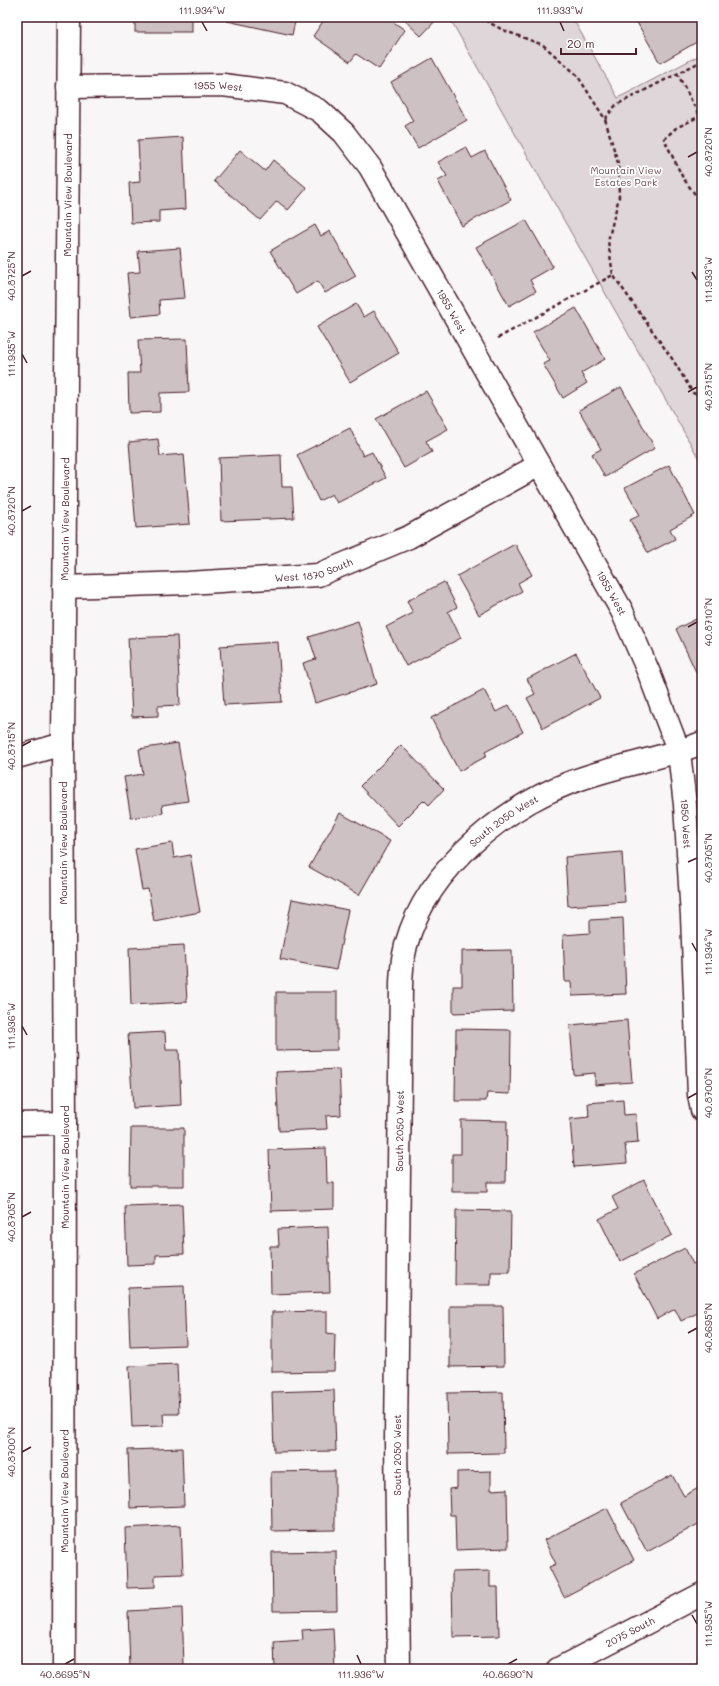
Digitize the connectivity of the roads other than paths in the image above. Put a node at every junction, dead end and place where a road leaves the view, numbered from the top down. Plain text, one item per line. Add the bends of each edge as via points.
1 (69, 17) edge
2 (68, 87) junction
3 (539, 465) junction
4 (64, 587) junction
5 (63, 744) junction
6 (702, 744) edge
7 (679, 752) junction
8 (17, 757) edge
9 (697, 916) edge
10 (702, 1110) edge
11 (65, 1123) junction
12 (17, 1124) edge
13 (702, 1594) edge
14 (64, 1669) edge
15 (398, 1669) edge
16 (558, 1669) edge

1 - 2 street, Mountain View Boulevard
2 - 3 street, 1955 West via 223,85 285,93 320,111 344,133 370,167
2 - 4 street, Mountain View Boulevard
3 - 4 street, West 1870 South via 409,537 318,575
3 - 7 street, 1955 West via 622,611
4 - 5 street, Mountain View Boulevard
5 - 8 street
5 - 11 street, Mountain View Boulevard
6 - 7 street, South 2050 West
7 - 9 street, 1950 West
7 - 15 street, South 2050 West via 607,769 568,783 505,816 478,838 443,876 424,904 403,958 400,994 396,1439
9 - 10 street, 1950 West via 699,1095
11 - 12 street
11 - 14 street, Mountain View Boulevard
13 - 16 street, 2075 South

